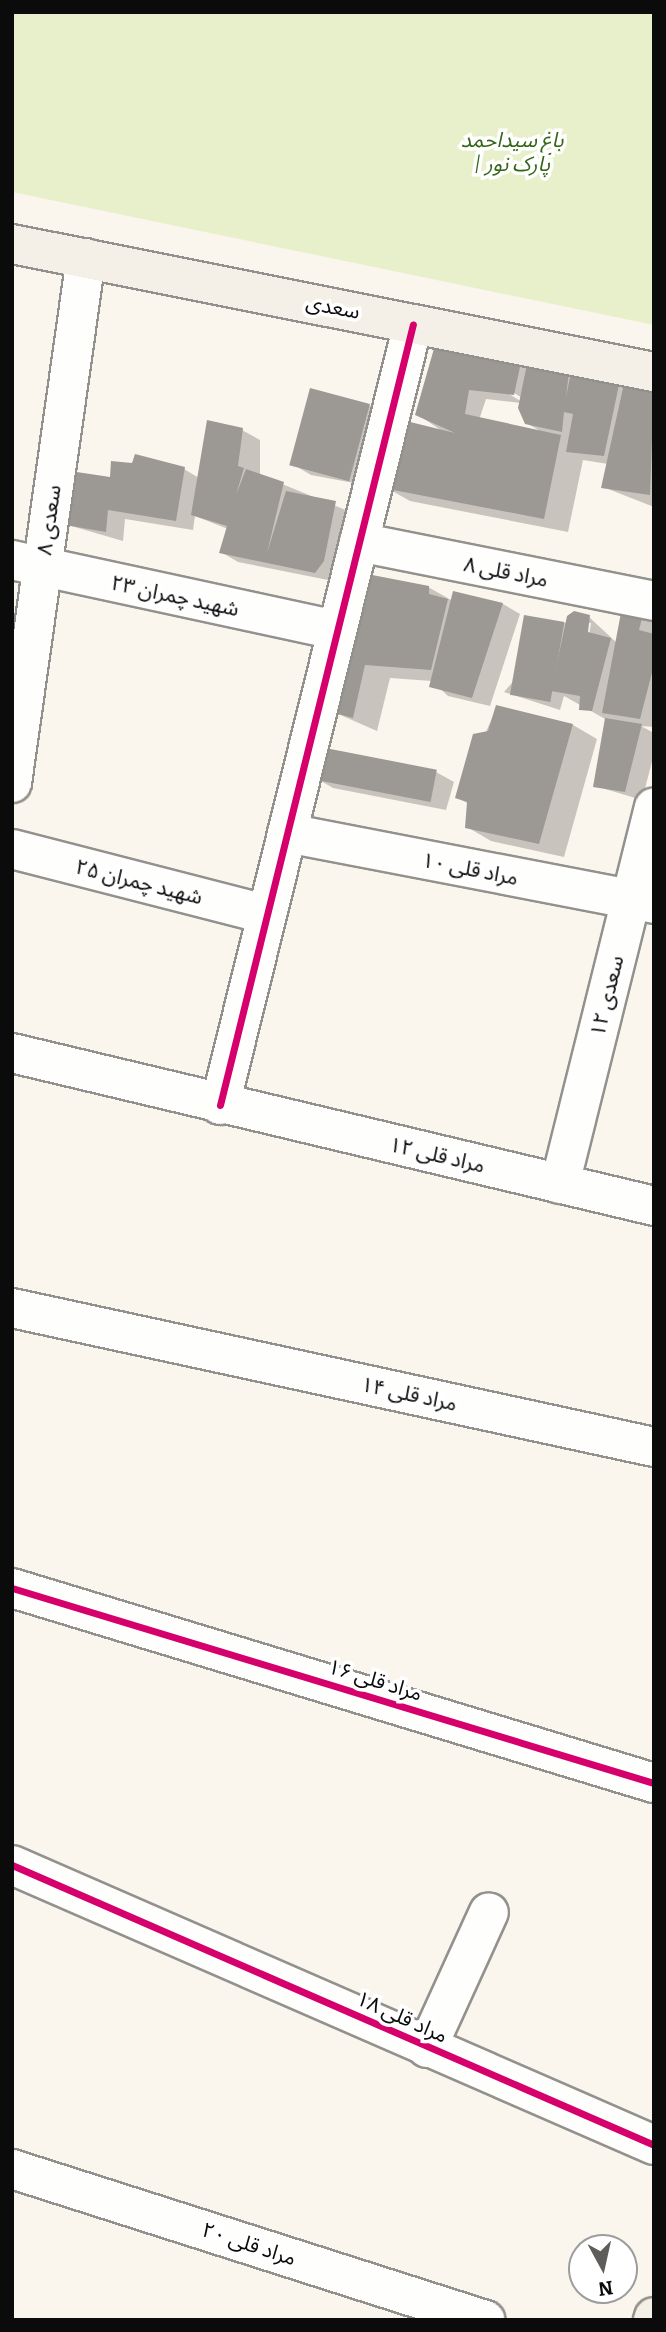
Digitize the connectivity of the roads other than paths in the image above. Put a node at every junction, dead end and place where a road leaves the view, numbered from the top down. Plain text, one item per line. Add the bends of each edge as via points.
1 (12, 244) edge
2 (86, 258) junction
3 (413, 324) junction
4 (654, 372) edge
5 (359, 542) junction
6 (27, 564) edge
7 (654, 601) edge
8 (337, 630) junction
9 (12, 783) edge
10 (654, 808) edge
11 (287, 834) junction
12 (12, 849) edge
13 (642, 902) edge
14 (267, 914) junction
15 (12, 1053) edge
16 (219, 1105) junction
17 (560, 1184) junction
18 (654, 1206) edge
19 (12, 1308) edge
20 (654, 1447) edge
21 (12, 1587) edge
22 (654, 1783) edge
23 (12, 1865) edge
24 (489, 1912) dead end
25 (427, 2048) junction
26 (654, 2145) edge
27 (12, 2169) edge
28 (485, 2320) edge

1 - 2 main road, سعدی
2 - 3 main road, سعدی
2 - 6 street, سعدی ۸
3 - 4 main road, سعدی
3 - 5 street
5 - 7 street, مراد قلی ۸
5 - 8 street
6 - 8 street, شهید چمران ۲۳
6 - 9 street, سعدی ۸
8 - 11 street
10 - 13 street, سعدی ۱۲
11 - 13 street, مراد قلی ۱۰
11 - 14 street
12 - 14 street, شهید چمران ۲۵
13 - 17 street, سعدی ۱۲
14 - 16 street
15 - 16 street, مراد قلی ۱۲
16 - 17 street, مراد قلی ۱۲
17 - 18 street, مراد قلی ۱۲
19 - 20 street, مراد قلی ۱۴
21 - 22 street, مراد قلی ۱۶
23 - 25 street, مراد قلی ۱۸ via 138,1916
24 - 25 street
25 - 26 street, مراد قلی ۱۸
27 - 28 street, مراد قلی ۲۰

